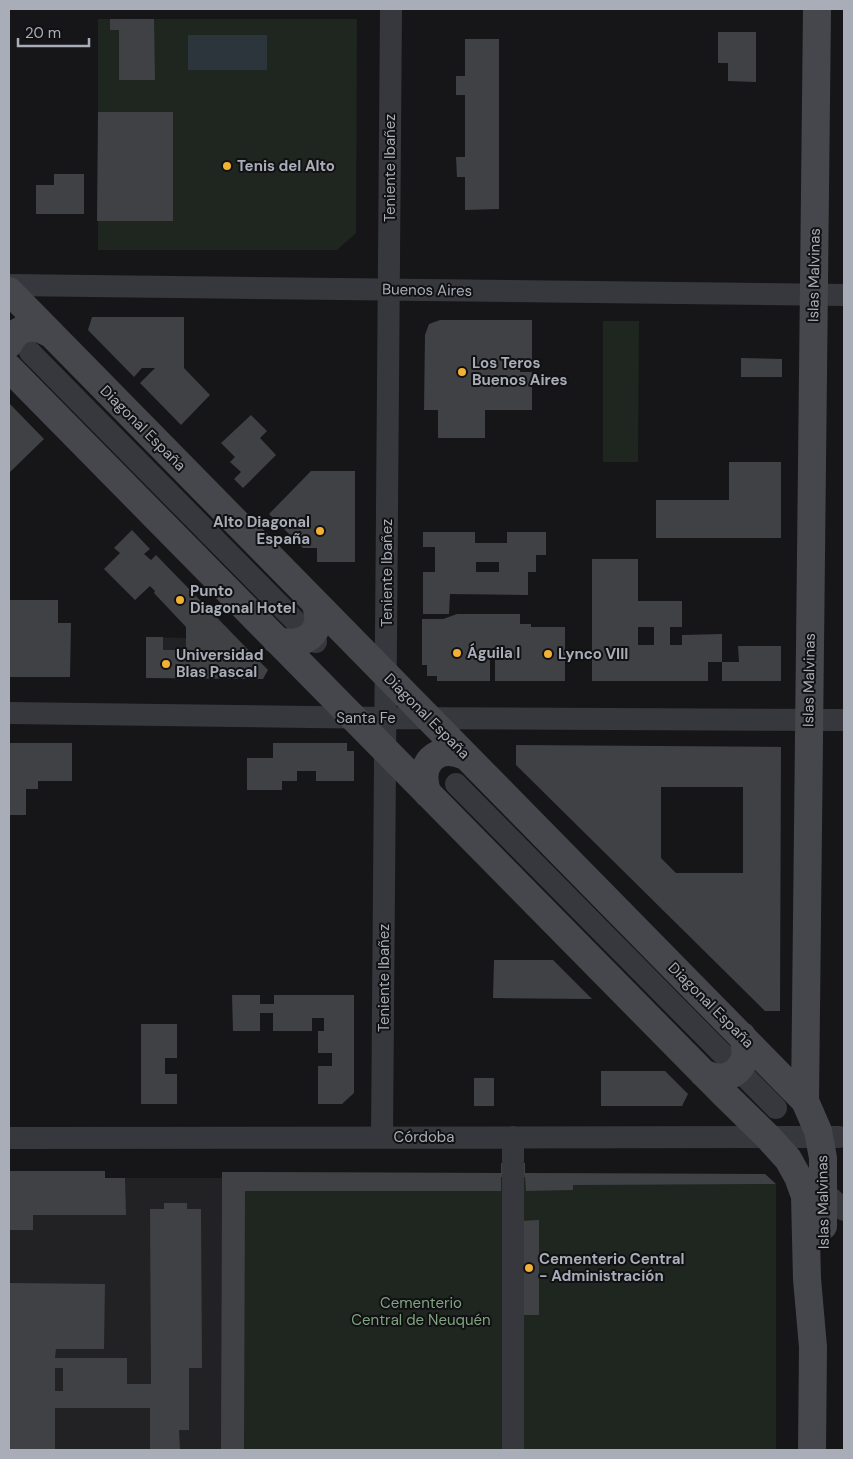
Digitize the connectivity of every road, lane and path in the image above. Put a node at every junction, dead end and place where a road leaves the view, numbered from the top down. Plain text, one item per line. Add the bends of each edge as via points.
1 (391, 9) edge
2 (817, 9) edge
3 (9, 285) edge
4 (389, 289) junction
5 (9, 291) edge
6 (814, 294) junction
7 (844, 294) edge
8 (49, 332) junction
9 (14, 359) edge
10 (315, 603) junction
11 (313, 639) junction
12 (276, 640) junction
13 (386, 675) junction
14 (9, 713) edge
15 (353, 718) junction
16 (386, 718) junction
17 (429, 718) junction
18 (809, 720) junction
19 (844, 720) edge
20 (386, 751) junction
21 (466, 756) junction
22 (456, 784) dead end
23 (428, 794) junction
24 (742, 1036) junction
25 (738, 1070) junction
26 (703, 1072) junction
27 (805, 1101) junction
28 (776, 1108) dead end
29 (382, 1137) junction
30 (513, 1137) junction
31 (768, 1137) junction
32 (9, 1138) edge
33 (834, 1138) edge
34 (788, 1159) junction
35 (823, 1192) junction
36 (844, 1210) edge
37 (813, 1347) junction
38 (513, 1450) edge
39 (812, 1450) edge

1 - 4 street, Teniente Ibañez
2 - 6 main road, Islas Malvinas
3 - 4 street, Buenos Aires
4 - 6 street, Buenos Aires
4 - 13 street, Teniente Ibañez
5 - 8 main road, Diagonal España
6 - 7 street, Buenos Aires
6 - 18 main road, Islas Malvinas
8 - 9 main road via 36,327 24,328 13,336
8 - 10 main road, Diagonal España
9 - 11 street
9 - 12 main road
10 - 11 main road via 319,616
10 - 13 main road, Diagonal España
11 - 12 main road via 298,643
12 - 15 main road
13 - 16 street, Teniente Ibañez
13 - 17 main road, Diagonal España
14 - 15 street, Santa Fe
15 - 16 street, Santa Fe
15 - 20 main road
16 - 17 street, Santa Fe
16 - 20 street, Teniente Ibañez
17 - 18 street, Santa Fe
17 - 21 main road, Diagonal España
18 - 19 street, Santa Fe
18 - 27 main road, Islas Malvinas
20 - 23 main road
20 - 29 street, Teniente Ibañez
21 - 23 main road via 454,752 434,756 424,777
21 - 24 main road, Diagonal España
22 - 25 street
23 - 26 main road
24 - 25 main road via 746,1051
24 - 27 main road, Diagonal España
25 - 26 main road via 725,1078
25 - 28 street
26 - 31 main road
27 - 33 main road, Islas Malvinas
29 - 30 street, Córdoba
29 - 32 street, Córdoba
30 - 31 street, Córdoba
30 - 38 street
31 - 33 street, Córdoba
31 - 34 main road
33 - 35 main road, Islas Malvinas via 823,1158
34 - 35 street
34 - 37 main road, Islas Malvinas via 805,1196
35 - 36 street
35 - 37 main road, Islas Malvinas via 823,1276
37 - 39 main road, Islas Malvinas

